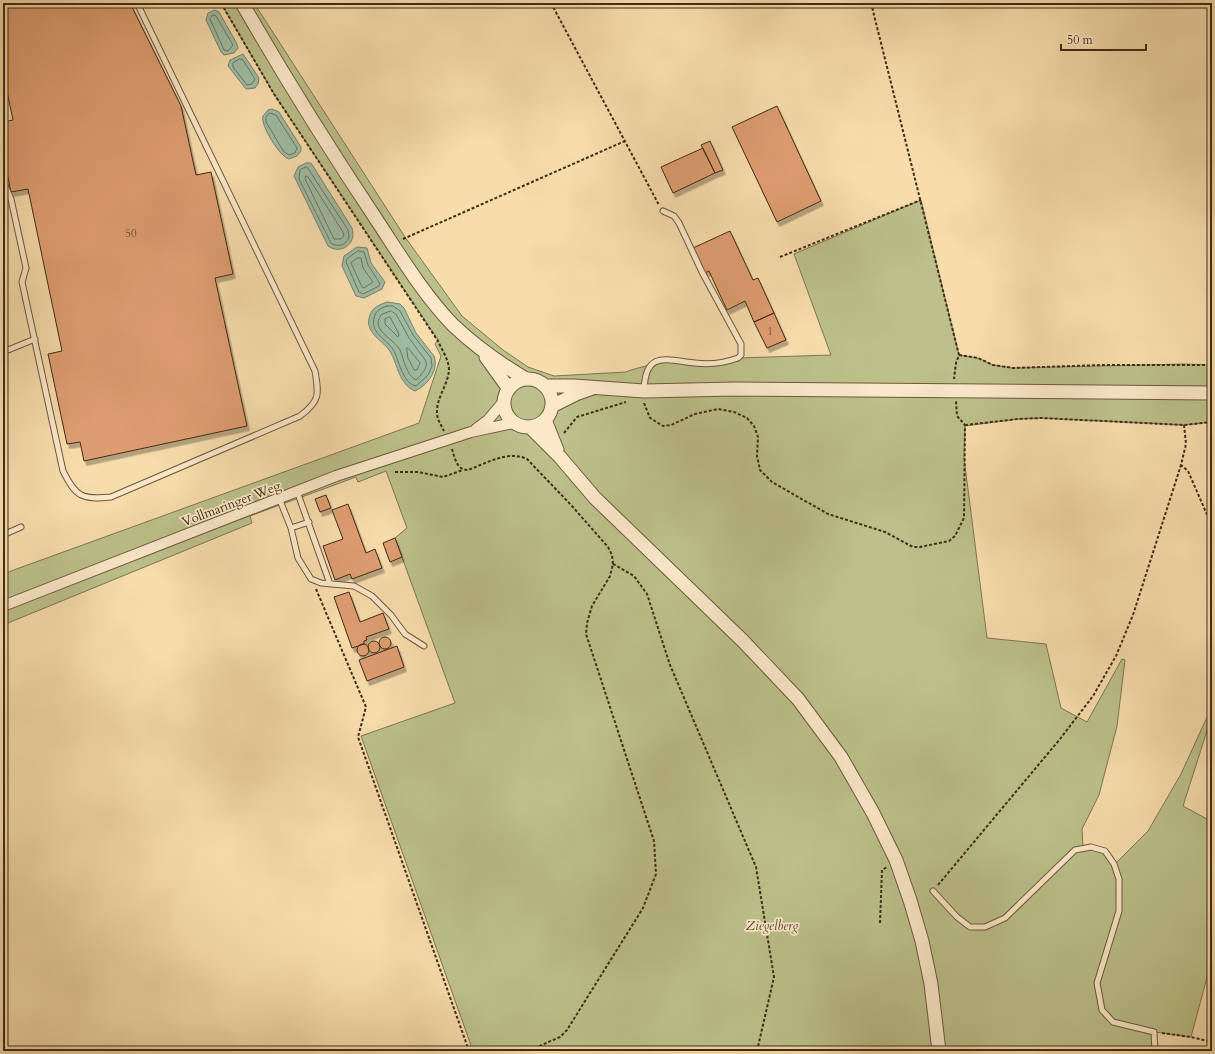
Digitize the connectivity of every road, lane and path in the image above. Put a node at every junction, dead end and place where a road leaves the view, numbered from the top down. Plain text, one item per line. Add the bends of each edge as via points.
1 (137, 3) edge
2 (220, 3) edge
3 (242, 3) edge
4 (551, 3) edge
5 (872, 3) edge
6 (625, 140) junction
7 (3, 181) edge
8 (921, 200) junction
9 (663, 211) joint
10 (392, 243) junction
11 (780, 258) dead end
12 (34, 339) junction
13 (3, 352) edge
14 (483, 352) junction
15 (959, 356) junction
16 (1212, 365) edge
17 (526, 379) junction
18 (545, 386) junction
19 (594, 388) junction
20 (509, 389) junction
21 (644, 391) junction
22 (955, 392) junction
23 (1212, 393) edge
24 (504, 401) junction
25 (627, 402) dead end
26 (552, 406) junction
27 (545, 420) junction
28 (1212, 422) edge
29 (513, 423) junction
30 (1184, 425) junction
31 (965, 426) junction
32 (530, 428) junction
33 (471, 432) junction
34 (562, 435) dead end
35 (448, 440) junction
36 (560, 457) junction
37 (1181, 465) junction
38 (463, 470) junction
39 (395, 472) dead end
40 (297, 491) junction
41 (279, 498) junction
42 (308, 522) junction
43 (1212, 526) edge
44 (21, 527) dead end
45 (291, 528) junction
46 (3, 534) edge
47 (613, 564) junction
48 (312, 579) junction
49 (330, 584) junction
50 (3, 606) edge
51 (424, 646) dead end
52 (880, 881) dead end
53 (933, 891) joint
54 (880, 922) dead end
55 (1154, 1032) junction
56 (1212, 1042) edge
57 (469, 1051) edge
58 (528, 1051) edge
59 (757, 1051) edge
60 (939, 1051) edge
61 (1155, 1051) edge

1 - 12 lane via 315,371 318,392 313,406 300,416 111,497 90,499 70,486 63,471
2 - 35 path via 274,94 438,341 449,370 437,413
3 - 10 street via 336,159
4 - 6 path
5 - 8 path
6 - 9 path
6 - 10 path
7 - 12 lane via 11,199 26,268 22,282
8 - 11 path
8 - 15 path
9 - 21 lane via 674,216 679,223 742,350 738,358 714,364 696,364 664,358 656,360 646,372
10 - 14 street via 452,324
12 - 13 lane
14 - 17 street
14 - 20 street
15 - 16 path via 978,358 993,365 1013,368
15 - 22 path via 954,375
17 - 18 street
17 - 20 street
18 - 19 street
18 - 26 street via 551,395
19 - 21 street
19 - 26 street
20 - 24 street
21 - 22 street via 735,389
21 - 31 path via 646,411 656,423 663,426 670,426 695,414 718,409 747,418 754,426 758,437 757,456 760,470 772,482 828,514 885,532 913,547 949,541 955,536 964,518
22 - 23 street
22 - 31 path via 957,416
24 - 29 street via 507,416
24 - 33 street, Vollmaringer Weg via 488,420
25 - 34 path via 577,417
26 - 27 street
27 - 32 street
27 - 36 street
28 - 30 path
29 - 32 street
29 - 33 street, Vollmaringer Weg
30 - 31 path via 1041,418
30 - 37 path via 1186,444
32 - 36 street
33 - 35 street, Vollmaringer Weg
35 - 38 path via 458,466
35 - 40 street, Vollmaringer Weg
36 - 60 street via 595,498 743,641 798,699 841,756 877,820 896,860 910,900 931,984
37 - 43 path via 1188,471
37 - 53 path via 1133,615 1112,663 1093,696
38 - 39 path via 443,477 418,472
38 - 47 path via 512,455 527,459 608,547
40 - 41 street, Vollmaringer Weg
40 - 42 lane
41 - 45 lane
41 - 50 street, Vollmaringer Weg
42 - 45 lane
42 - 49 lane
44 - 46 lane
45 - 48 lane via 298,558
47 - 58 path via 610,576 592,606 586,634 654,841 656,874 643,908 567,1030 560,1037
47 - 59 path via 634,576 647,594 670,665 756,867 774,976
48 - 49 lane
48 - 57 path via 366,707 358,737
49 - 51 lane via 354,586 372,596 405,634
52 - 54 path
53 - 55 lane via 970,927 985,928 1005,918 1075,850 1091,846 1104,851 1114,864 1120,896 1119,911 1097,983 1102,1010 1113,1022
55 - 56 path
55 - 61 lane

